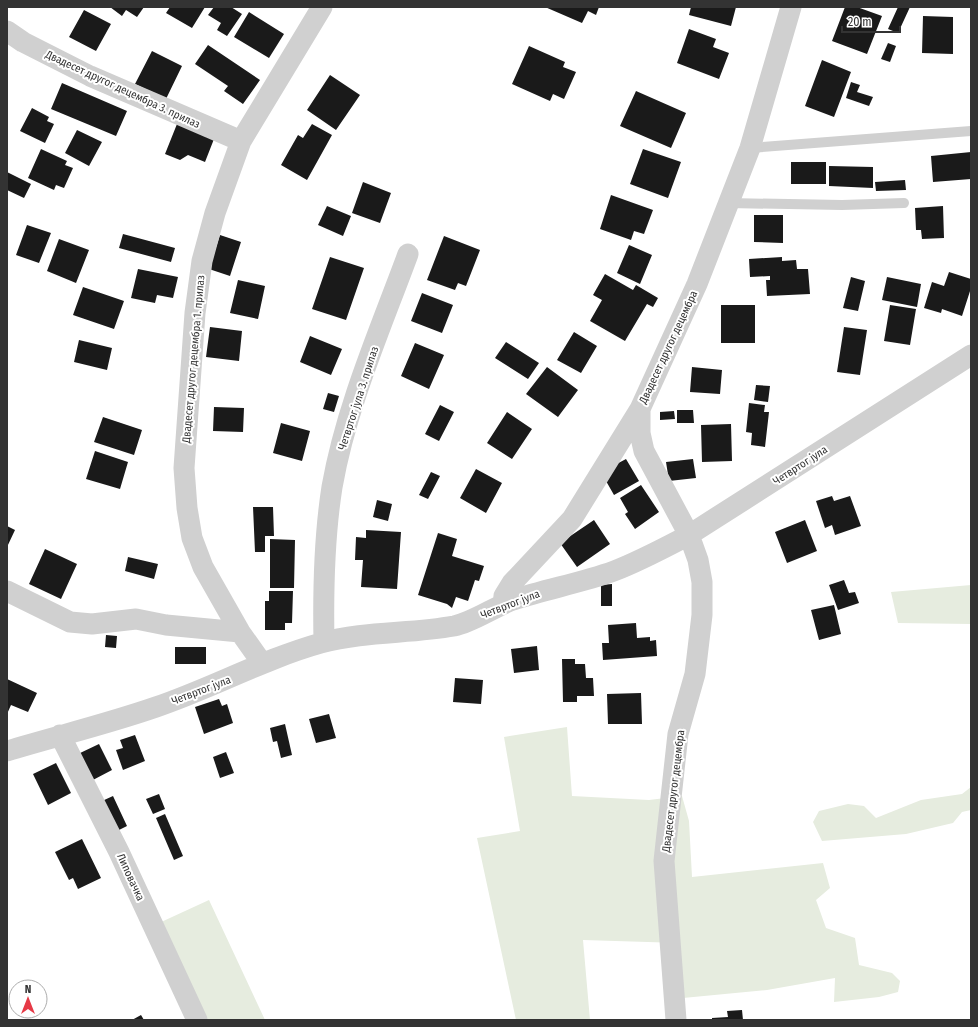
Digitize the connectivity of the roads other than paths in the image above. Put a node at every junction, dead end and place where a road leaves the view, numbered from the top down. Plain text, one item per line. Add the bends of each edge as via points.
1 (322, 7) edge
2 (791, 7) edge
3 (7, 31) edge
4 (971, 131) edge
5 (241, 142) junction
6 (750, 148) junction
7 (728, 203) junction
8 (904, 203) dead end
9 (408, 254) dead end
10 (971, 355) edge
11 (640, 409) junction
12 (689, 535) junction
13 (7, 591) edge
14 (503, 604) junction
15 (240, 632) junction
16 (324, 642) junction
17 (262, 662) junction
18 (60, 735) junction
19 (7, 751) edge
20 (197, 1020) edge
21 (676, 1020) edge

1 - 5 street, Двадесет другог децембра 1. прилаз
2 - 6 street, Двадесет другог децембра
3 - 5 street, Двадесет другог децембра 3. прилаз via 90,76
4 - 6 lane
5 - 15 street, Двадесет другог децембра 1. прилаз via 215,213 202,262 195,313 184,468 192,538 203,567
6 - 7 street, Двадесет другог децембра
7 - 8 lane
7 - 11 street, Двадесет другог децембра via 697,284
9 - 16 street, Четвртог јула 3. прилаз via 355,397 332,488 326,540
10 - 12 street, Четвртог јула
11 - 12 street, Двадесет другог децембра via 640,433 644,451
11 - 14 street via 572,519 512,583 504,596
12 - 14 street, Четвртог јула via 650,556 613,571
12 - 21 street, Двадесет другог децембра via 698,560 702,582 702,615 696,674 678,734 664,861
13 - 15 street via 70,622 92,624 136,619 166,625
14 - 16 street, Четвртог јула via 456,625
15 - 17 street, Двадесет другог децембра 1. прилаз
16 - 17 street, Четвртог јула
17 - 18 street, Четвртог јула via 242,674 155,707
18 - 19 street, Четвртог јула
18 - 20 street, Липовачка via 119,852

